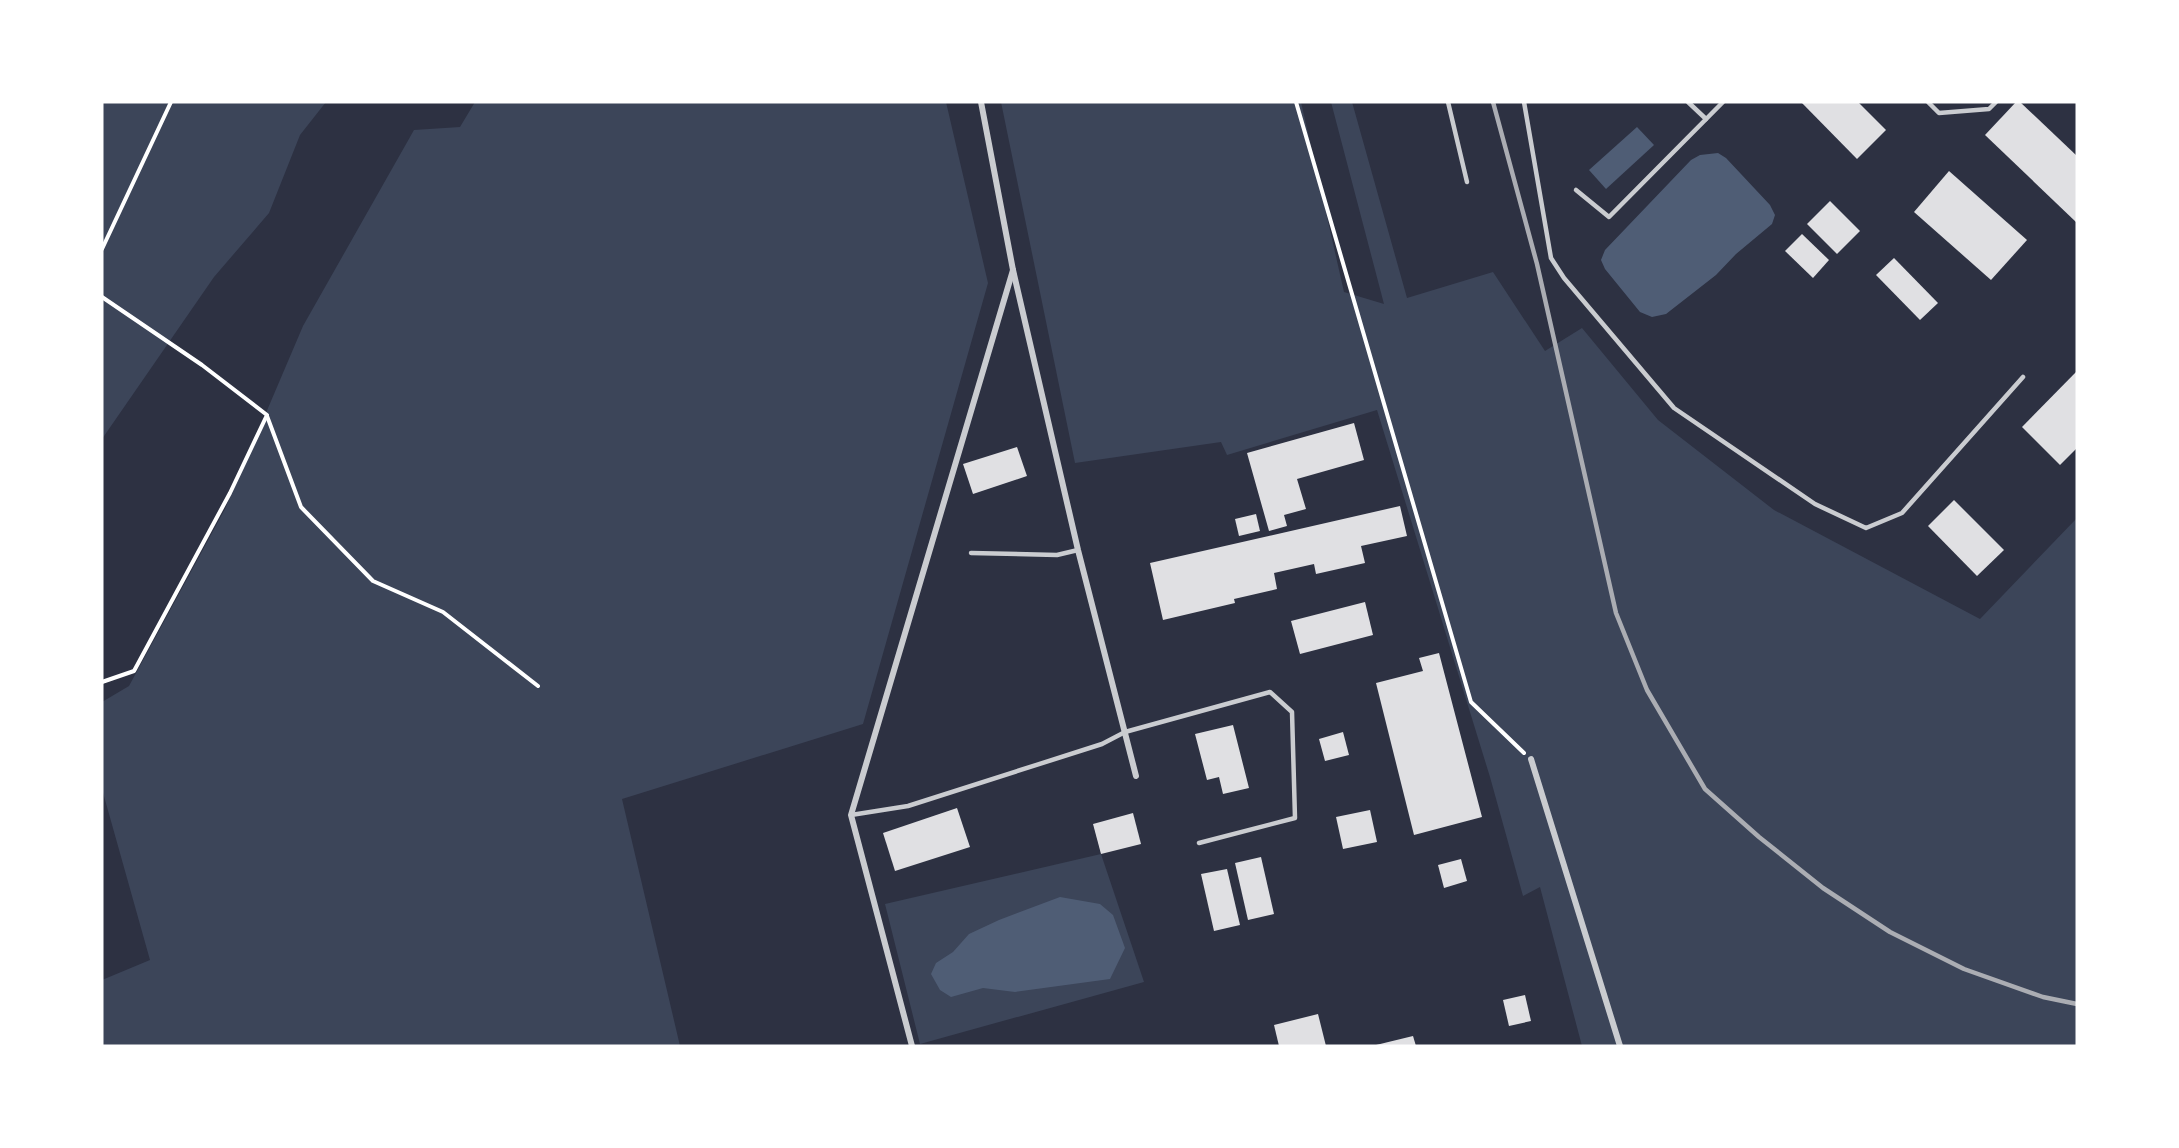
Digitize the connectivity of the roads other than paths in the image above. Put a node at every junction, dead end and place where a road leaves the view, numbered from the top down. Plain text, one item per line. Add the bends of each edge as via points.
1 (981, 102) edge
2 (1448, 102) edge
3 (1524, 102) edge
4 (1688, 102) edge
5 (1723, 102) edge
6 (1928, 102) edge
7 (1996, 102) edge
8 (1706, 119) junction
9 (1467, 182) dead end
10 (1576, 190) dead end
11 (1012, 270) junction
12 (2022, 377) dead end
13 (1078, 550) junction
14 (971, 553) dead end
15 (1125, 732) junction
16 (1531, 759) road end
17 (1136, 776) dead end
18 (851, 815) junction
19 (1199, 843) dead end
20 (912, 1046) edge
21 (1620, 1046) edge

1 - 11 street
2 - 9 lane
3 - 12 lane via 1551,258 1564,278 1674,408 1815,504 1866,528 1902,513
4 - 8 lane
5 - 8 lane
6 - 7 lane via 1940,113 1989,109
8 - 10 lane via 1609,217
11 - 13 street
11 - 18 street
13 - 14 lane via 1057,555
13 - 15 street
15 - 17 street
15 - 18 lane via 1102,744 908,806
15 - 19 lane via 1270,692 1292,712 1294,818
16 - 21 street
18 - 20 street

